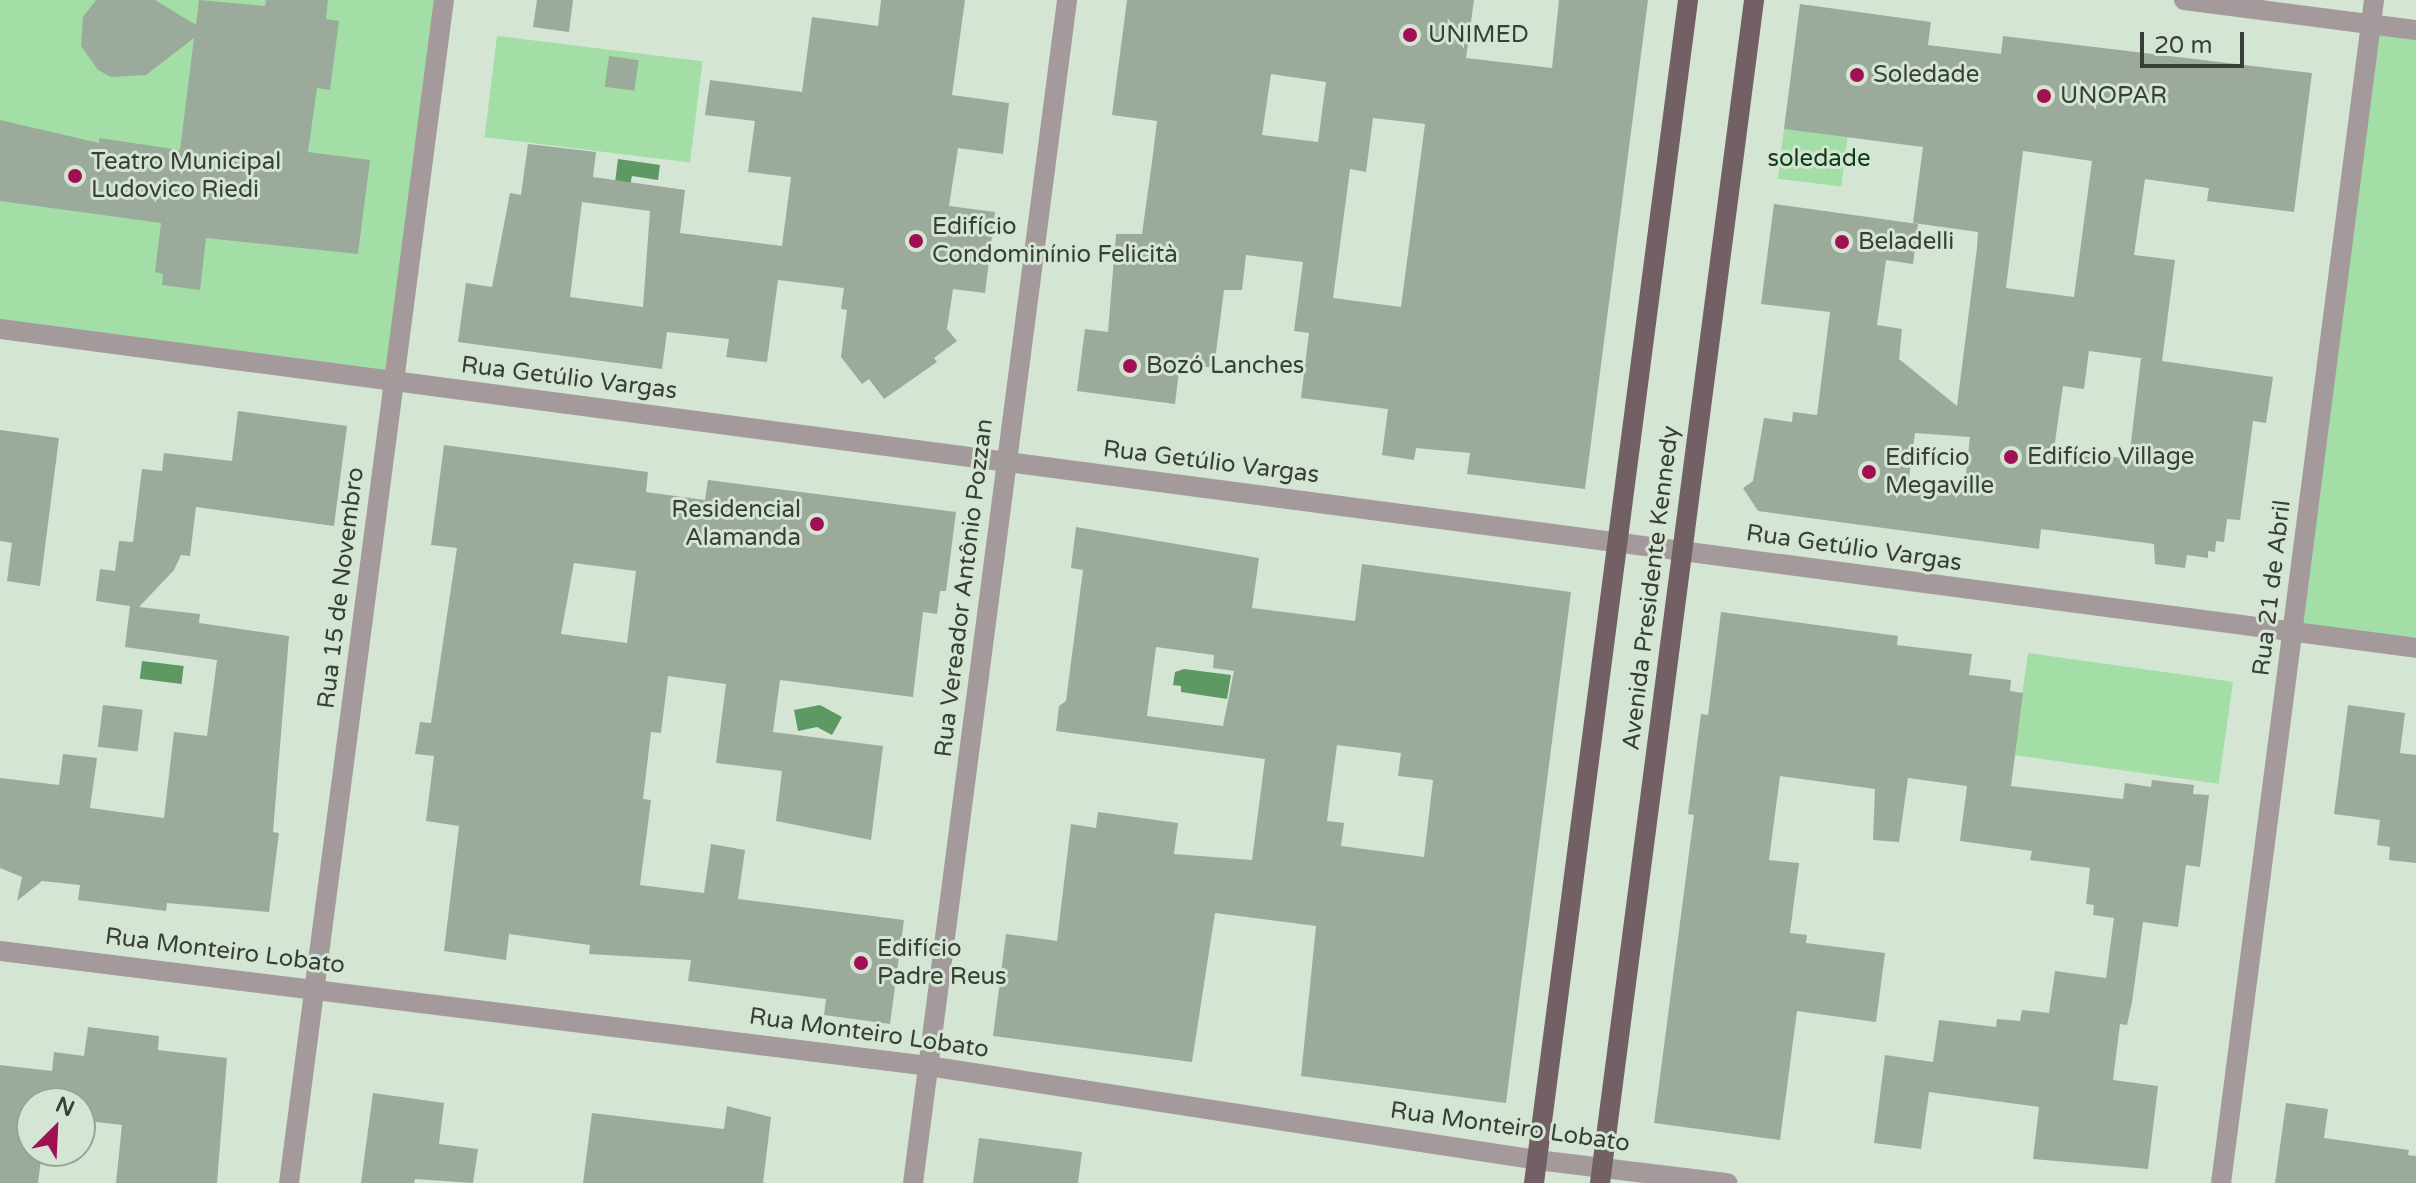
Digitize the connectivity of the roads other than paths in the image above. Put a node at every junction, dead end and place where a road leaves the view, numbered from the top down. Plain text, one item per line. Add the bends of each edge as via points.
1 (444, 0) edge
2 (1067, 0) edge
3 (1688, 0) edge
4 (1754, 0) edge
5 (2184, 0) edge
6 (2374, 0) edge
7 (2371, 24) junction
8 (2416, 30) edge
9 (0, 329) edge
10 (395, 382) junction
11 (1007, 462) junction
12 (1618, 541) junction
13 (1682, 551) junction
14 (2293, 632) junction
15 (2416, 648) edge
16 (0, 951) edge
17 (314, 986) junction
18 (928, 1066) junction
19 (1537, 1160) junction
20 (1601, 1175) edge
21 (289, 1183) edge
22 (913, 1183) edge
23 (1534, 1183) edge
24 (1728, 1183) edge
25 (2221, 1183) edge

1 - 10 street, Rua 15 de Novembro
2 - 11 street, Rua Vereador Antônio Pozzan
3 - 12 main road, Avenida Presidente Kennedy
4 - 13 main road, Avenida Presidente Kennedy
5 - 7 street
6 - 7 street, Rua 21 de Abril
7 - 8 street
7 - 14 street, Rua 21 de Abril
9 - 10 street, Rua Getúlio Vargas
10 - 11 street, Rua Getúlio Vargas
10 - 17 street, Rua 15 de Novembro
11 - 12 street, Rua Getúlio Vargas
11 - 18 street, Rua Vereador Antônio Pozzan
12 - 13 street, Rua Getúlio Vargas
12 - 19 main road, Avenida Presidente Kennedy
13 - 14 street, Rua Getúlio Vargas
13 - 20 main road, Avenida Presidente Kennedy
14 - 15 street, Rua Getúlio Vargas
14 - 25 street, Rua 21 de Abril
16 - 17 street, Rua Monteiro Lobato
17 - 18 street, Rua Monteiro Lobato
17 - 21 street, Rua 15 de Novembro
18 - 19 street, Rua Monteiro Lobato
18 - 22 street, Rua Vereador Antônio Pozzan
19 - 20 street, Rua Monteiro Lobato
19 - 23 main road, Avenida Presidente Kennedy
20 - 24 street, Rua Monteiro Lobato

